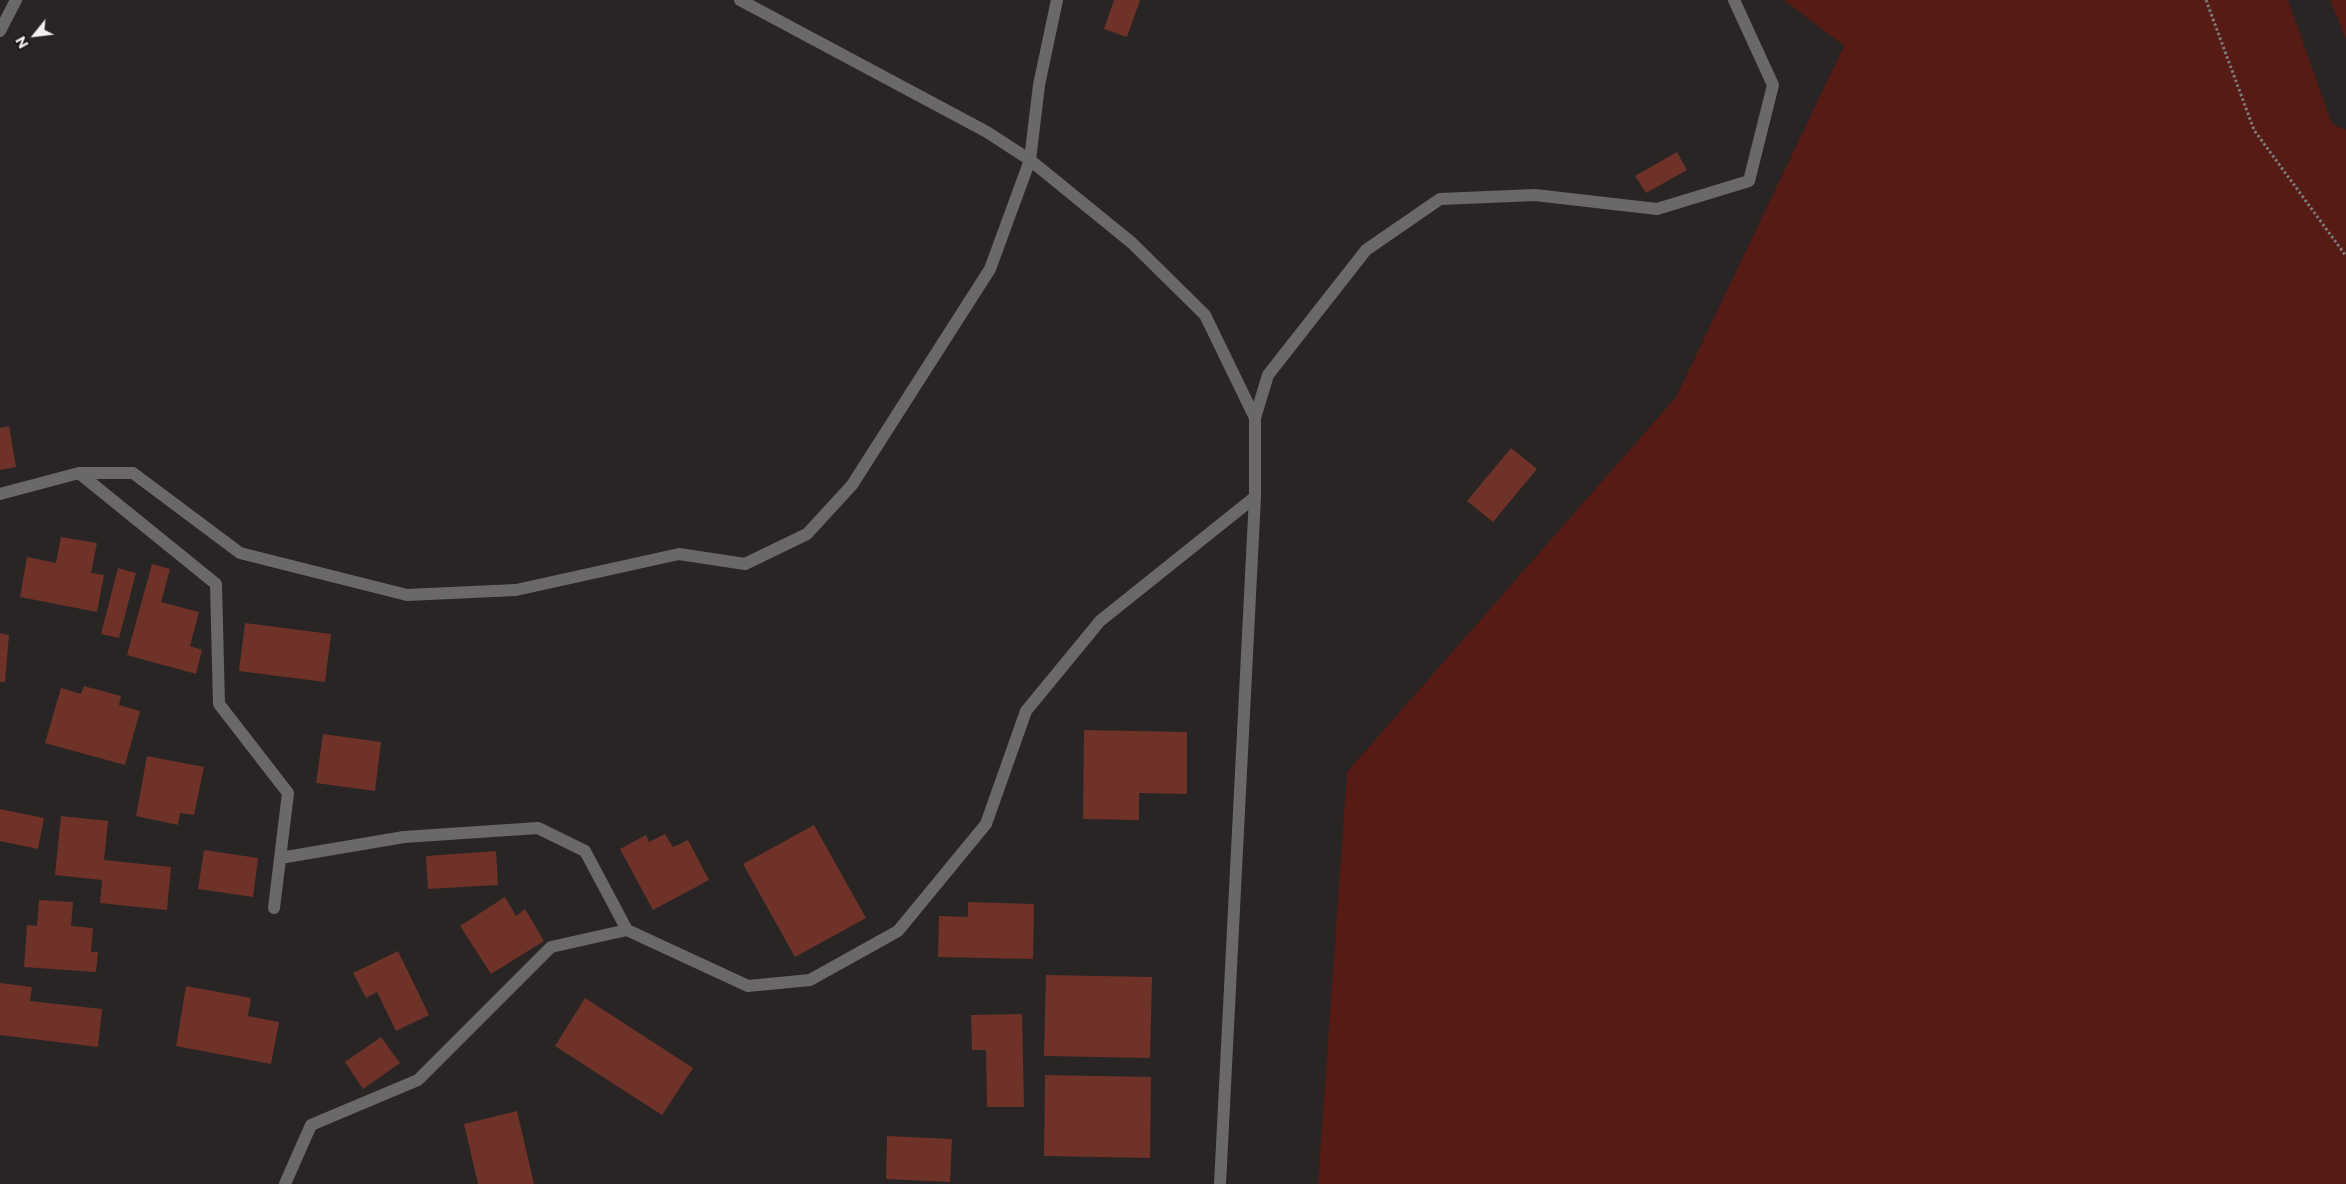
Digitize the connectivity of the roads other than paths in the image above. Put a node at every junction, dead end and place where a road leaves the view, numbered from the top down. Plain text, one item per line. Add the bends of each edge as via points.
1 (16, 0) edge
2 (740, 0) edge
3 (1057, 0) edge
4 (1734, 0) edge
5 (0, 31) edge
6 (1030, 160) junction
7 (1255, 418) junction
8 (79, 474) junction
9 (0, 494) edge
10 (1255, 496) junction
11 (280, 858) junction
12 (274, 908) dead end
13 (627, 930) junction
14 (285, 1184) edge
15 (1220, 1184) edge

1 - 5 street
2 - 6 street via 987,132
3 - 6 street via 1039,85
4 - 7 street via 1774,85 1749,182 1657,208 1535,195 1440,199 1366,250 1268,375
6 - 7 street via 1132,243 1205,315
6 - 8 street via 990,269 852,485 807,534 745,564 679,554 516,590 407,595 240,553 133,473
7 - 10 street
8 - 9 street
8 - 11 street via 216,584 219,704 288,793
10 - 13 street via 1100,622 1038,696 1026,711 986,824 898,932 810,980 748,986
10 - 15 street
11 - 12 street
11 - 13 street via 404,837 538,828 585,851
13 - 14 street via 551,948 418,1080 311,1125

